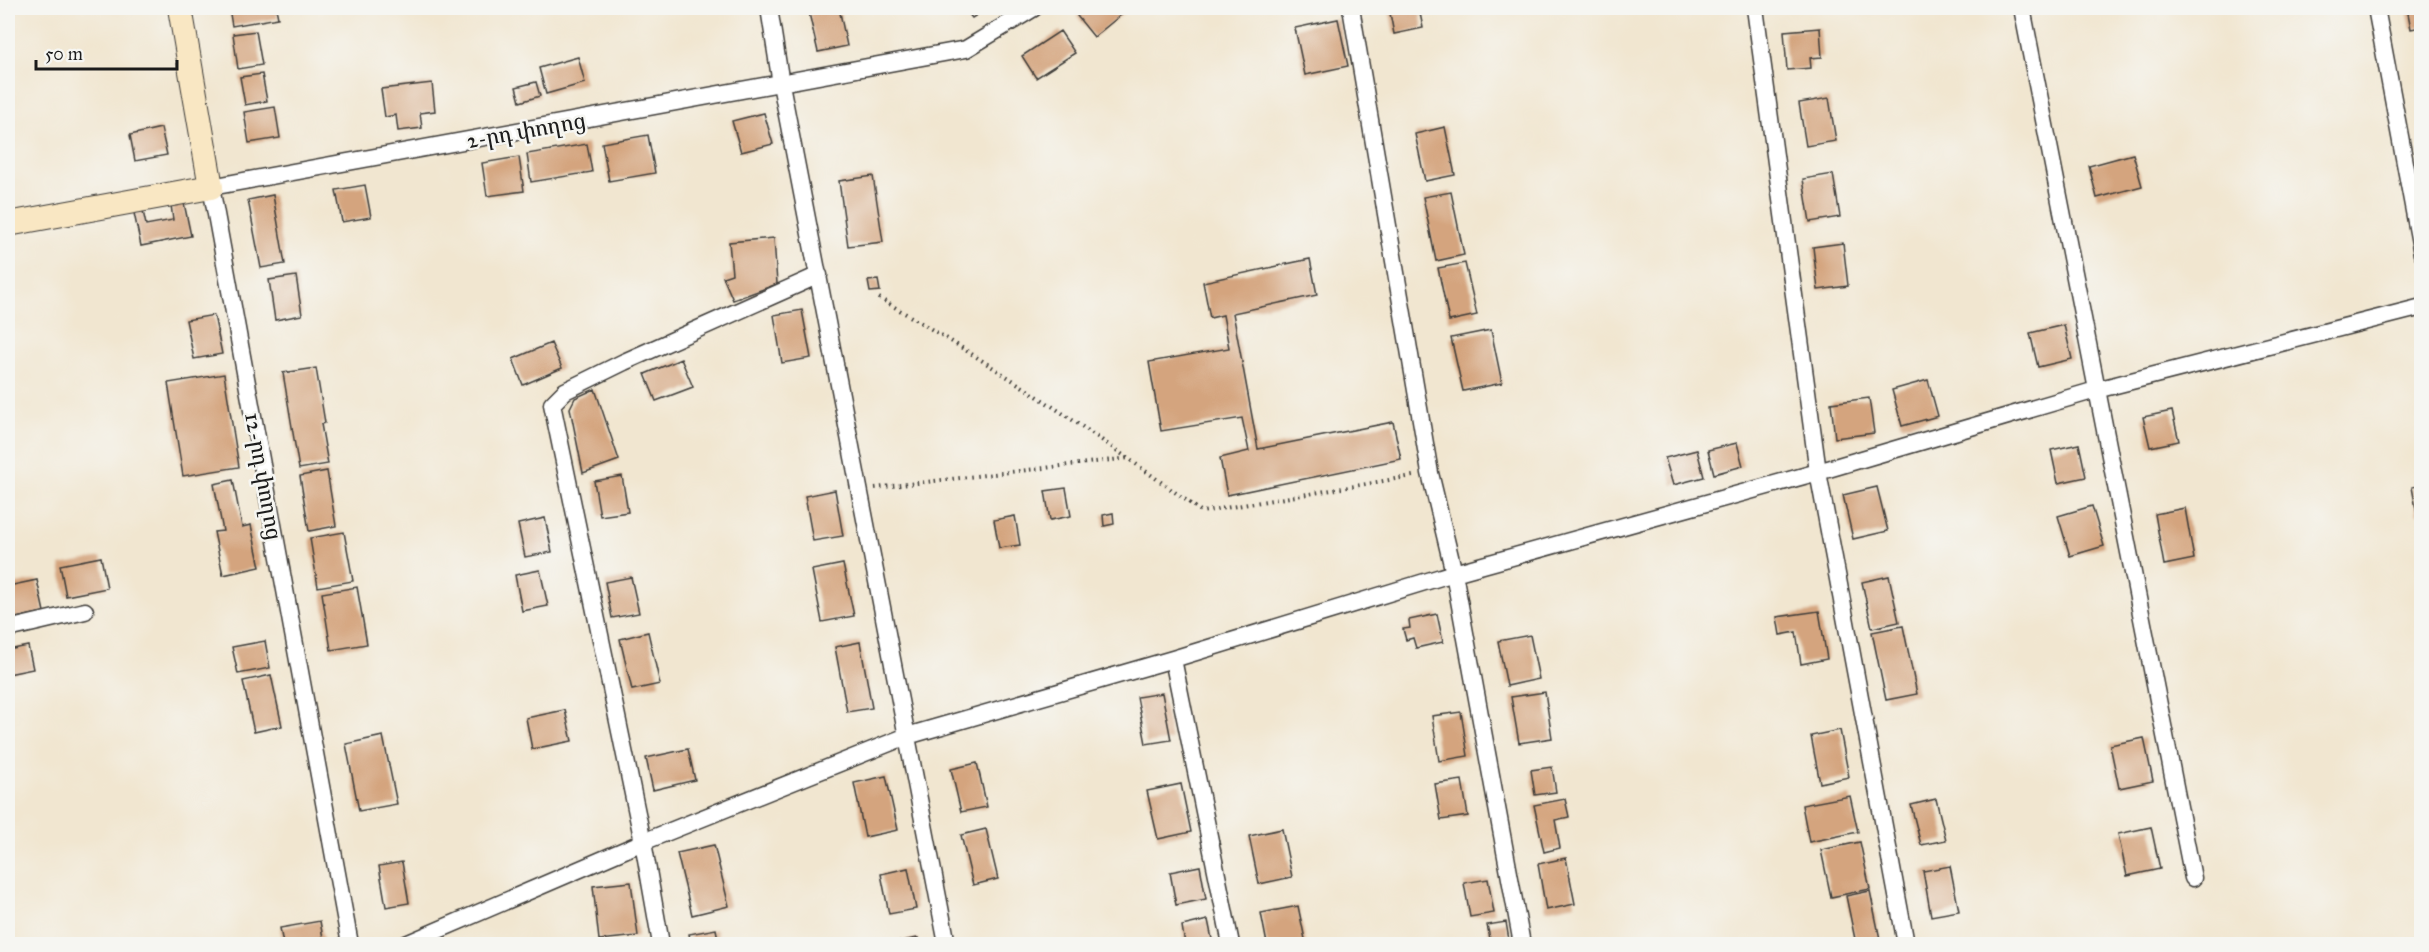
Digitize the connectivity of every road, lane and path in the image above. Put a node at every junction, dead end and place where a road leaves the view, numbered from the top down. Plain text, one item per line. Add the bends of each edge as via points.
1 (180, 8) edge
2 (769, 8) edge
3 (1034, 8) edge
4 (1351, 8) edge
5 (1755, 8) edge
6 (2022, 8) edge
7 (2376, 8) edge
8 (781, 84) junction
9 (212, 188) junction
10 (8, 224) edge
11 (2421, 254) edge
12 (819, 275) junction
13 (879, 298) dead end
14 (2421, 307) edge
15 (2096, 390) junction
16 (1129, 458) junction
17 (1818, 472) junction
18 (1430, 473) junction
19 (860, 490) junction
20 (1454, 573) junction
21 (85, 611) dead end
22 (8, 629) edge
23 (1173, 659) junction
24 (907, 736) junction
25 (643, 842) junction
26 (2193, 878) dead end
27 (350, 945) edge
28 (406, 945) edge
29 (661, 945) edge
30 (947, 945) edge
31 (1231, 945) edge
32 (1522, 945) edge
33 (1906, 945) edge

1 - 9 street, 12-րդ փողոց
2 - 8 street
3 - 8 street, 2-րդ փողոց via 966,49
4 - 18 street
5 - 17 street
6 - 15 street
7 - 11 street
8 - 9 street, 2-րդ փողոց
8 - 12 street
9 - 10 street, 2-րդ փողոց
9 - 27 street, 12-րդ փողոց
12 - 19 street
12 - 25 street via 624,362 565,391 552,404
13 - 16 path via 970,351
14 - 15 street
15 - 17 street
15 - 26 street
16 - 18 path via 1202,512
16 - 19 path
17 - 20 street
17 - 33 street
18 - 20 street
19 - 24 street
20 - 23 street
20 - 32 street
21 - 22 street
23 - 24 street
23 - 31 street
24 - 25 street
24 - 30 street
25 - 28 street
25 - 29 street

